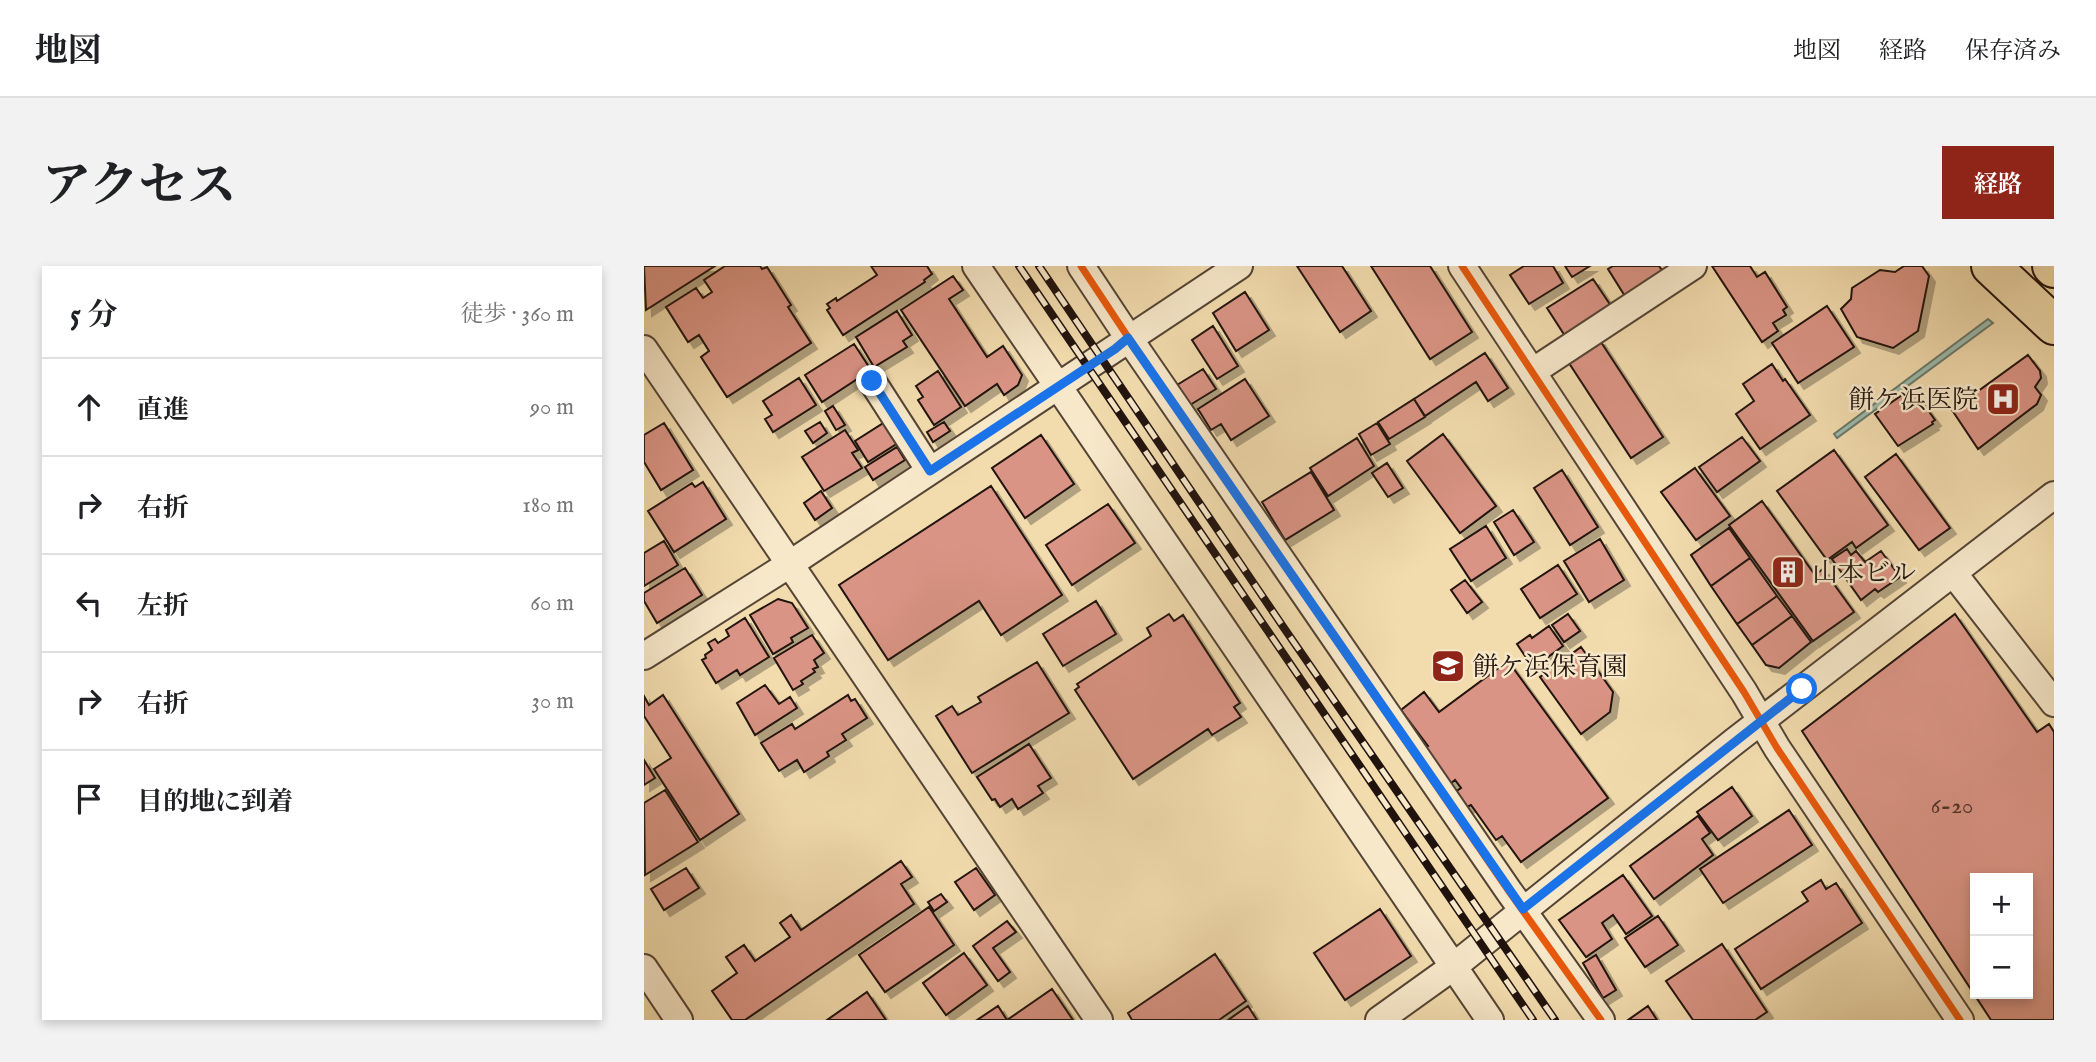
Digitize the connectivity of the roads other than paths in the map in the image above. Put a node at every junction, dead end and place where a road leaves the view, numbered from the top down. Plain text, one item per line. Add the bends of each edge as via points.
1 (976, 266) edge
2 (1081, 266) edge
3 (1462, 266) edge
4 (1693, 266) edge
5 (1991, 266) edge
6 (1228, 269) edge
7 (2054, 325) edge
8 (1128, 338) junction
9 (644, 349) edge
10 (1532, 372) junction
11 (872, 381) dead end
12 (1058, 386) junction
13 (930, 471) junction
14 (2054, 495) edge
15 (790, 564) junction
16 (1954, 574) junction
17 (644, 656) edge
18 (2054, 703) edge
19 (1761, 721) junction
20 (1523, 909) junction
21 (1453, 967) junction
22 (644, 968) edge
23 (679, 1020) edge
24 (1099, 1020) edge
25 (1378, 1020) edge
26 (1490, 1020) edge
27 (1601, 1020) edge
28 (1960, 1020) edge

1 - 12 street
2 - 8 street
3 - 10 street
4 - 10 street
5 - 7 highway
6 - 8 street
8 - 12 street
8 - 20 street
9 - 15 street
10 - 19 street
11 - 13 street
12 - 13 street
12 - 21 street
13 - 15 street
14 - 16 street
15 - 17 street
15 - 24 street
16 - 18 street
16 - 19 street
19 - 20 street
19 - 28 street
20 - 21 street
20 - 27 street
21 - 25 street
21 - 26 street
22 - 23 street

